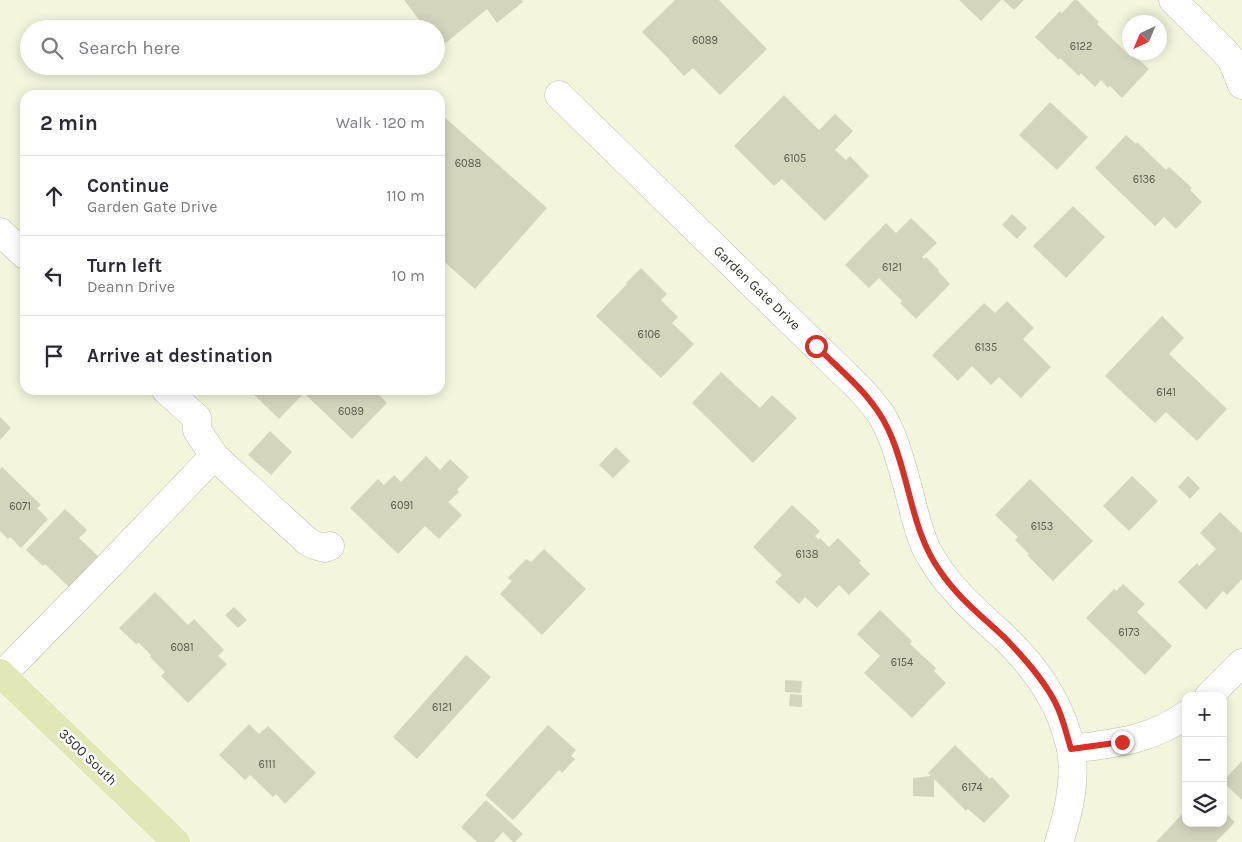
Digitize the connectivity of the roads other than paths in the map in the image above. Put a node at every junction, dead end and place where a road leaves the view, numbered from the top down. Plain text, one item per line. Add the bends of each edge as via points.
1 (1173, 0) edge
2 (1242, 85) edge
3 (559, 95) dead end
4 (0, 232) edge
5 (20, 250) edge
6 (172, 395) edge
7 (214, 456) junction
8 (330, 546) dead end
9 (1242, 663) edge
10 (1, 674) edge
11 (1213, 692) edge
12 (1182, 717) edge
13 (1071, 749) junction
14 (176, 842) edge
15 (1059, 842) edge

1 - 2 street via 1232,60
3 - 13 street, Garden Gate Drive via 872,401 889,431 918,527 931,556 955,590 1006,639 1043,682 1055,702
4 - 5 street
6 - 7 street via 197,418 198,430
7 - 8 street via 307,541 325,548
7 - 10 street
9 - 11 street
10 - 14 main road, 3500 South
12 - 13 street via 1141,738
13 - 15 street, Garden Gate Drive via 1070,804

